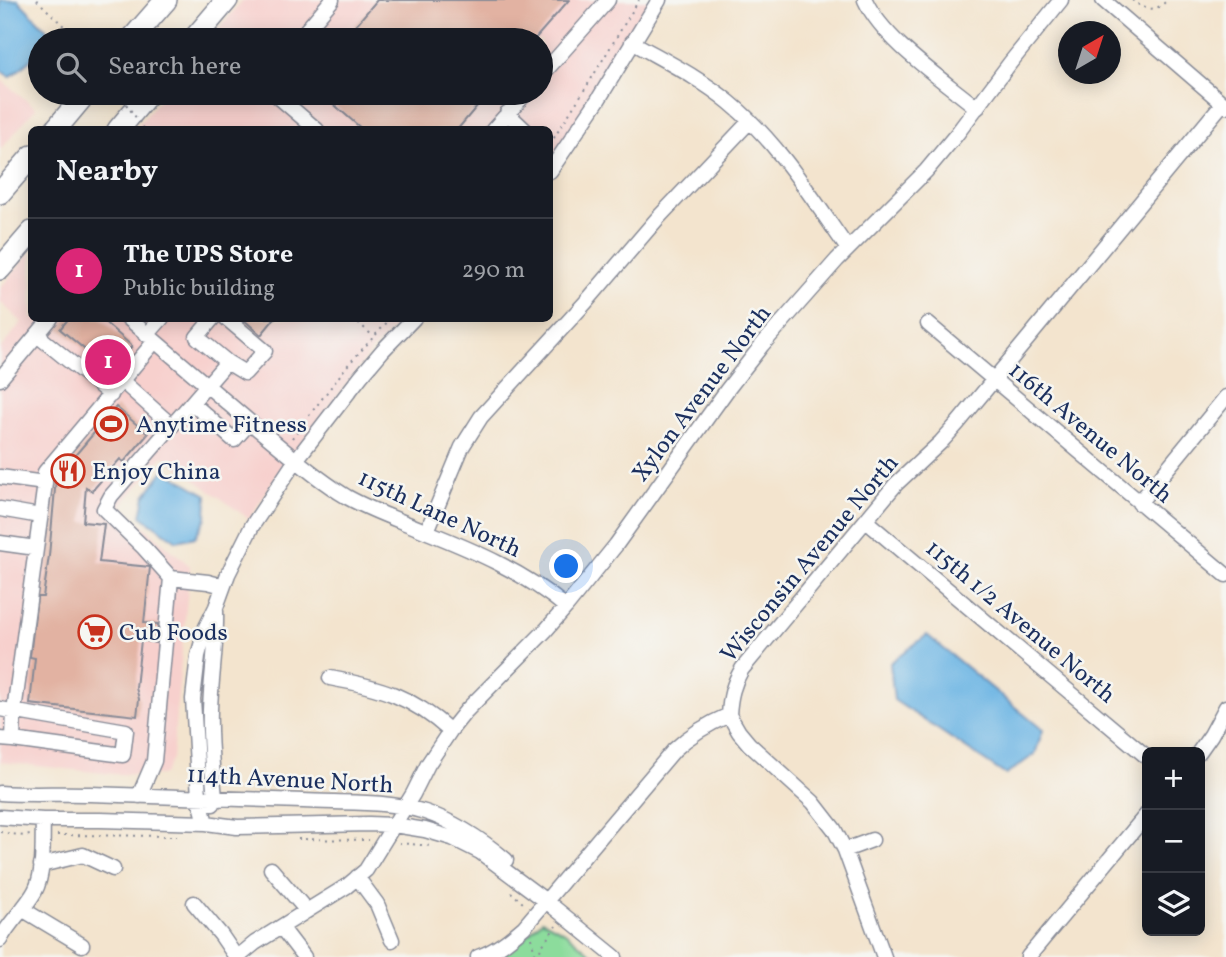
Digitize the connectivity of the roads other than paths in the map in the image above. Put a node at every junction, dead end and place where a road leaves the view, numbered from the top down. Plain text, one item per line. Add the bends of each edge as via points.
1 (166, 0) edge
2 (227, 0) edge
3 (332, 0) edge
4 (608, 0) edge
5 (659, 0) edge
6 (865, 0) edge
7 (1061, 0) edge
8 (1103, 0) edge
9 (142, 28) edge
10 (203, 28) edge
11 (308, 28) edge
12 (632, 42) junction
13 (553, 62) edge
14 (76, 105) edge
15 (139, 105) edge
16 (288, 105) edge
17 (515, 105) edge
18 (1224, 105) edge
19 (976, 108) junction
20 (507, 113) junction
21 (750, 121) junction
22 (58, 126) edge
23 (121, 126) edge
24 (312, 126) edge
25 (496, 126) edge
26 (522, 126) edge
27 (553, 159) edge
28 (28, 161) edge
29 (0, 193) edge
30 (28, 237) edge
31 (848, 249) junction
32 (0, 269) edge
33 (48, 322) edge
34 (133, 322) edge
35 (160, 322) edge
36 (210, 322) edge
37 (231, 322) edge
38 (410, 322) edge
39 (928, 324) dead end
40 (37, 335) junction
41 (151, 338) junction
42 (228, 362) junction
43 (0, 379) edge
44 (994, 380) junction
45 (122, 381) junction
46 (207, 386) junction
47 (111, 395) junction
48 (1226, 397) edge
49 (192, 402) junction
50 (250, 422) junction
51 (171, 425) junction
52 (296, 460) junction
53 (0, 477) edge
54 (45, 484) junction
55 (1139, 503) junction
56 (0, 509) edge
57 (40, 516) junction
58 (866, 521) junction
59 (427, 531) junction
60 (0, 543) edge
61 (36, 548) junction
62 (1226, 575) edge
63 (171, 578) junction
64 (223, 586) junction
65 (216, 607) junction
66 (566, 607) junction
67 (330, 678) dead end
68 (1226, 707) edge
69 (7, 710) edge
70 (729, 715) junction
71 (450, 731) junction
72 (7, 740) edge
73 (1203, 747) edge
74 (1142, 753) edge
75 (0, 793) edge
76 (139, 796) junction
77 (199, 797) junction
78 (215, 797) junction
79 (405, 808) junction
80 (0, 817) edge
81 (43, 820) junction
82 (1142, 820) edge
83 (206, 823) junction
84 (394, 825) junction
85 (872, 839) dead end
86 (845, 850) junction
87 (41, 865) junction
88 (113, 869) dead end
89 (271, 869) dead end
90 (358, 877) junction
91 (546, 901) junction
92 (194, 904) dead end
93 (22, 909) junction
94 (307, 911) junction
95 (281, 927) junction
96 (0, 940) edge
97 (392, 940) dead end
98 (82, 945) dead end
99 (237, 957) edge
100 (304, 957) edge
101 (478, 957) edge
102 (615, 957) edge
103 (884, 957) edge
104 (1028, 957) edge

1 - 9 highway
2 - 10 highway
3 - 11 street
4 - 13 street
5 - 12 street
6 - 19 street via 883,28
7 - 19 street, Xylon Avenue North
8 - 18 street
12 - 21 street via 698,79
12 - 27 street via 598,100
14 - 22 highway
15 - 23 highway
16 - 24 street
17 - 20 street
18 - 44 street, Wisconsin Avenue North
19 - 31 street, Xylon Avenue North via 926,171
20 - 25 street
20 - 26 street
21 - 31 street via 774,146
21 - 59 street via 481,417 462,447
28 - 29 highway
30 - 32 highway
31 - 66 street, Xylon Avenue North via 746,365
33 - 40 street
34 - 41 street, 115th Lane North
35 - 41 street
36 - 42 street via 197,337
37 - 42 street via 265,351 245,373
38 - 52 street
39 - 44 street, 116th Avenue North
40 - 43 street
40 - 47 street
41 - 45 street
41 - 46 street, 115th Lane North
42 - 46 street
44 - 55 street, 116th Avenue North
44 - 58 street, Wisconsin Avenue North
45 - 47 street
45 - 51 street
46 - 49 street
46 - 50 street, 115th Lane North
47 - 54 street via 45,472
48 - 55 street
49 - 50 street via 234,440
49 - 51 street
50 - 52 street, 115th Lane North
51 - 63 street via 104,509
52 - 59 street, 115th Lane North via 348,497
52 - 64 street via 252,526
53 - 54 street
54 - 57 street
55 - 62 street, 116th Avenue North
56 - 57 street
57 - 61 street
58 - 70 street, Wisconsin Avenue North via 742,669 734,684
58 - 74 street, 115th 1/2 Avenue North
59 - 66 street, 115th Lane North via 531,580
60 - 61 street
61 - 69 street
63 - 64 street
63 - 76 street via 155,761
64 - 65 street
65 - 77 street via 198,656 192,699
65 - 78 street via 209,712
66 - 71 street, Xylon Avenue North
67 - 71 street via 396,695
68 - 73 street
69 - 72 street
69 - 72 street via 126,730 123,755
70 - 86 street via 749,744 824,814
70 - 91 street via 688,736 674,750
71 - 79 street, Xylon Avenue North
75 - 76 street, 114th Avenue North
76 - 77 street, 114th Avenue North
77 - 78 street, 114th Avenue North
77 - 83 street
78 - 79 street, 114th Avenue North
78 - 83 street
79 - 84 street, Xylon Avenue North
79 - 91 street, 114th Avenue North via 452,822 482,840 529,879
80 - 81 street, 114th Avenue North
81 - 83 street, 114th Avenue North
81 - 87 street
82 - 104 street
83 - 84 street, 114th Avenue North via 237,827
84 - 90 street, Xylon Avenue North
84 - 91 street, 114th Avenue North via 464,843
85 - 86 street
86 - 103 street
87 - 88 street via 83,855
87 - 93 street via 35,891
89 - 94 street
90 - 94 street, Xylon Avenue North
90 - 97 street via 377,904
91 - 101 street via 508,941
91 - 102 street, 114th Avenue North
92 - 99 street
93 - 96 street
93 - 98 street
94 - 95 street, Xylon Avenue North
95 - 99 street, Xylon Avenue North
95 - 100 street

